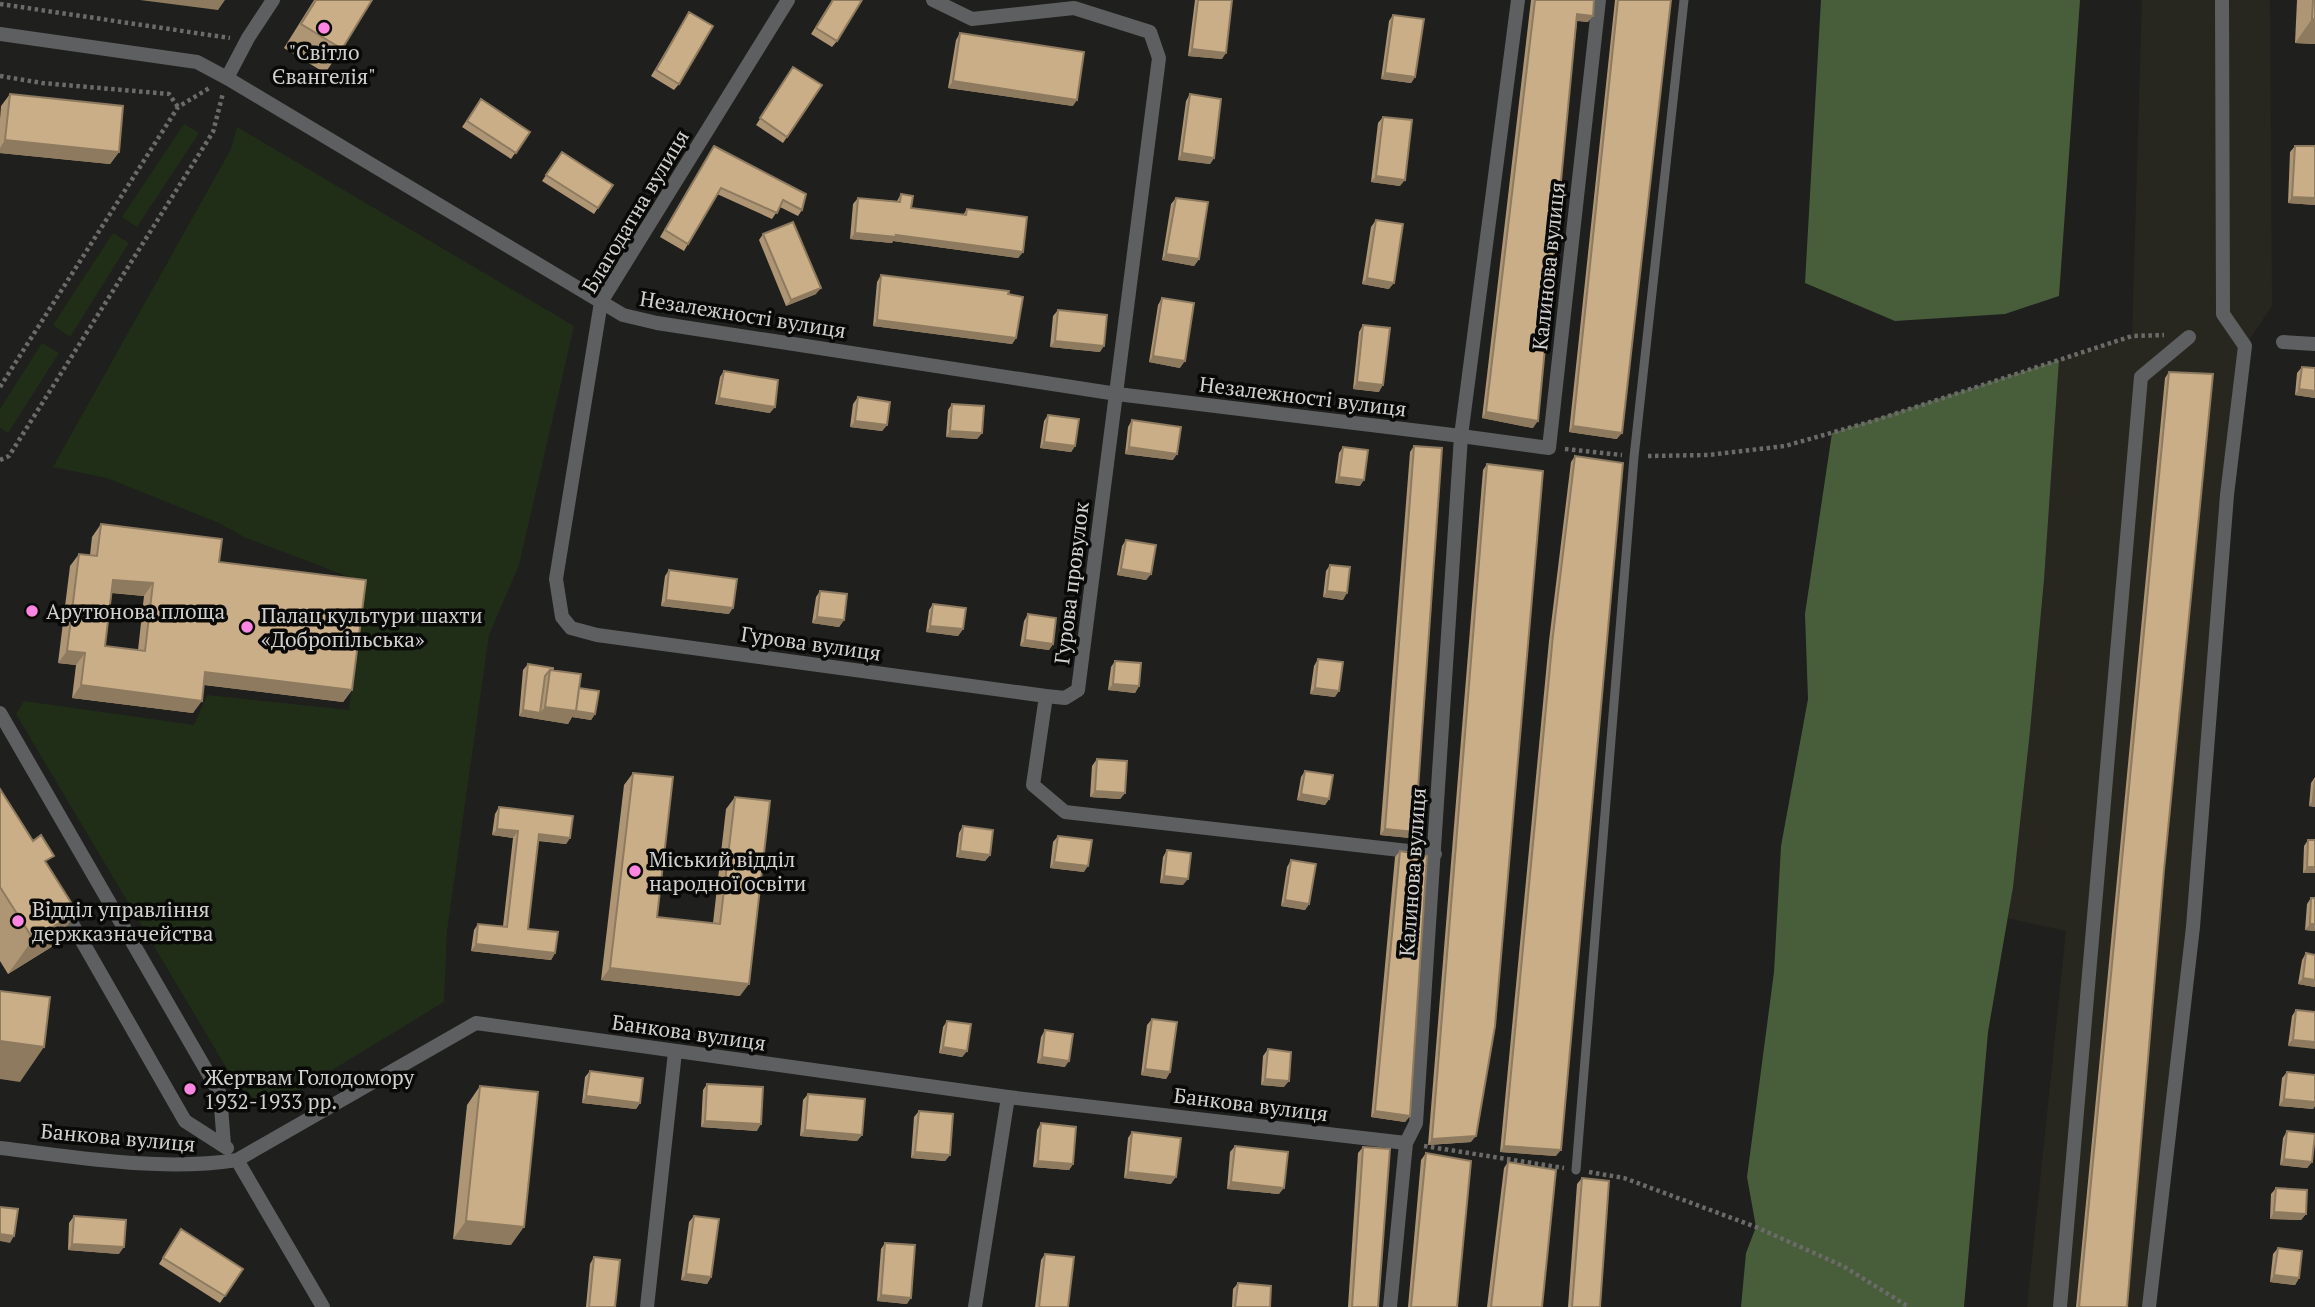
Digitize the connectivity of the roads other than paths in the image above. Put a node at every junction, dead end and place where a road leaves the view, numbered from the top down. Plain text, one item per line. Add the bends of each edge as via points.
1 (274, 0) edge
2 (788, 0) edge
3 (933, 0) edge
4 (1518, 0) edge
5 (1599, 0) edge
6 (1684, 0) edge
7 (2222, 0) edge
8 (0, 34) edge
9 (227, 78) junction
10 (601, 302) junction
11 (2189, 337) road end
12 (2283, 342) dead end
13 (2315, 344) edge
14 (1116, 394) junction
15 (1461, 436) junction
16 (571, 628) joint
17 (1046, 696) junction
18 (0, 713) edge
19 (1435, 854) junction
20 (55, 894) edge
21 (675, 1052) junction
22 (1008, 1097) junction
23 (1406, 1143) junction
24 (225, 1145) junction
25 (0, 1148) edge
26 (237, 1160) junction
27 (1576, 1170) road end
28 (323, 1307) edge
29 (647, 1307) edge
30 (975, 1307) edge
31 (1390, 1307) edge
32 (2060, 1307) edge
33 (2149, 1307) edge

1 - 9 street
2 - 10 street, Благодатна вулиця
3 - 14 street, Гурова провулок via 972,19 1074,8 1150,32 1160,58
4 - 15 street, Калинова вулиця
5 - 15 street, Калинова вулиця via 1549,448
6 - 27 lane via 1634,457
7 - 33 street via 2222,314 2245,346 2227,495 2193,927
8 - 9 street, Незалежності вулиця via 197,62
9 - 10 street, Незалежності вулиця
10 - 14 street, Незалежності вулиця via 623,315 657,323
10 - 16 street, Благодатна вулиця via 555,579 562,617
11 - 32 street via 2141,377
12 - 13 street
14 - 15 street, Незалежності вулиця
14 - 17 street, Гурова провулок via 1078,690 1065,698
15 - 19 street, Калинова вулиця
16 - 17 street, Гурова вулиця
17 - 19 street via 1033,785 1065,812
18 - 24 street via 220,1094
19 - 23 street, Калинова вулиця via 1416,1122
20 - 24 street via 185,1121
21 - 22 street, Банкова вулиця
21 - 26 street, Банкова вулиця via 476,1023
21 - 29 street
22 - 23 street, Банкова вулиця
22 - 30 street
23 - 31 street, Калинова вулиця
24 - 26 street
25 - 26 street, Банкова вулиця via 203,1166
26 - 28 street

